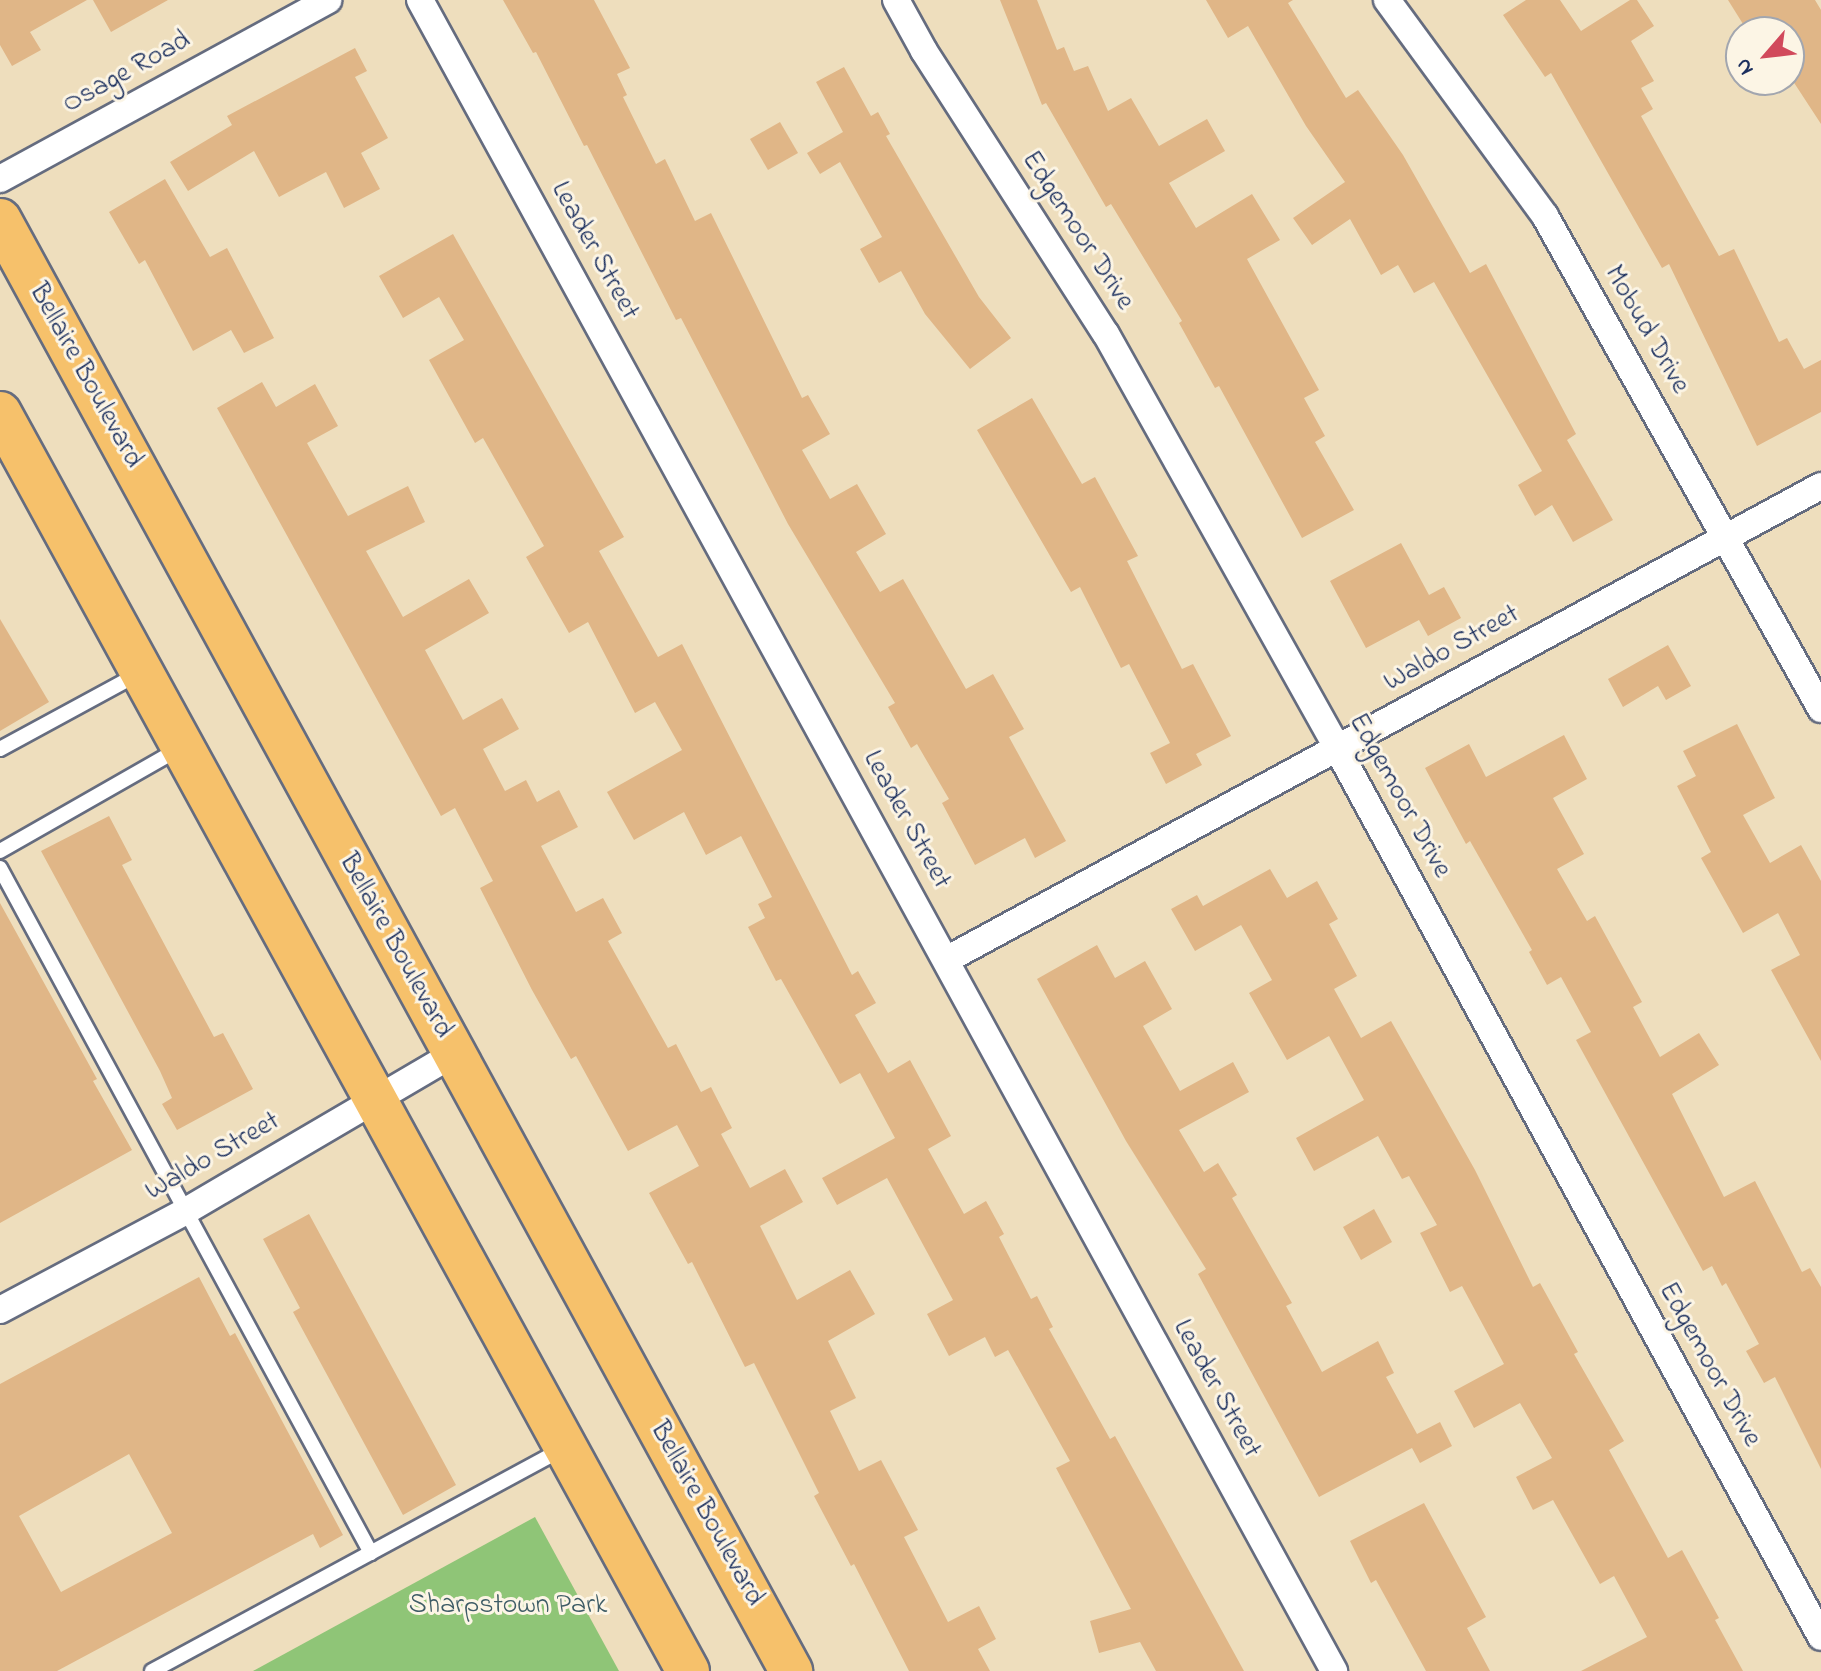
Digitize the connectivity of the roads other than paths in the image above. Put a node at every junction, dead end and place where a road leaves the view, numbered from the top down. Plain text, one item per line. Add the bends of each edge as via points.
1 (328, 0) edge
2 (420, 0) edge
3 (896, 0) edge
4 (1387, 0) edge
5 (0, 179) edge
6 (0, 220) edge
7 (0, 413) edge
8 (1821, 486) edge
9 (1727, 537) junction
10 (142, 672) junction
11 (1821, 709) edge
12 (183, 747) junction
13 (1337, 748) junction
14 (0, 749) edge
15 (0, 851) edge
16 (0, 868) edge
17 (946, 960) junction
18 (454, 1054) junction
19 (375, 1100) junction
20 (186, 1211) junction
21 (0, 1310) edge
22 (565, 1447) junction
23 (371, 1553) junction
24 (1821, 1637) edge
25 (152, 1671) edge
26 (688, 1671) edge
27 (791, 1671) edge
28 (1334, 1671) edge

1 - 5 street, Osage Road
2 - 17 street, Leader Street
3 - 13 street, Edgemoor Drive via 1106,334
4 - 9 street, Mobud Drive via 1545,216
6 - 18 main road, Bellaire Boulevard
7 - 10 main road
8 - 9 street, Waldo Street
9 - 11 street, Mobud Drive
9 - 13 street, Waldo Street
10 - 12 main road
10 - 14 lane
12 - 15 lane
12 - 19 main road
13 - 17 street, Waldo Street
13 - 24 street, Edgemoor Drive
16 - 20 lane
17 - 28 street, Leader Street
18 - 19 street, Waldo Street
18 - 27 main road, Bellaire Boulevard
19 - 20 street, Waldo Street
19 - 22 main road
20 - 21 street, Waldo Street
20 - 23 lane
22 - 23 lane
22 - 26 main road
23 - 25 lane

